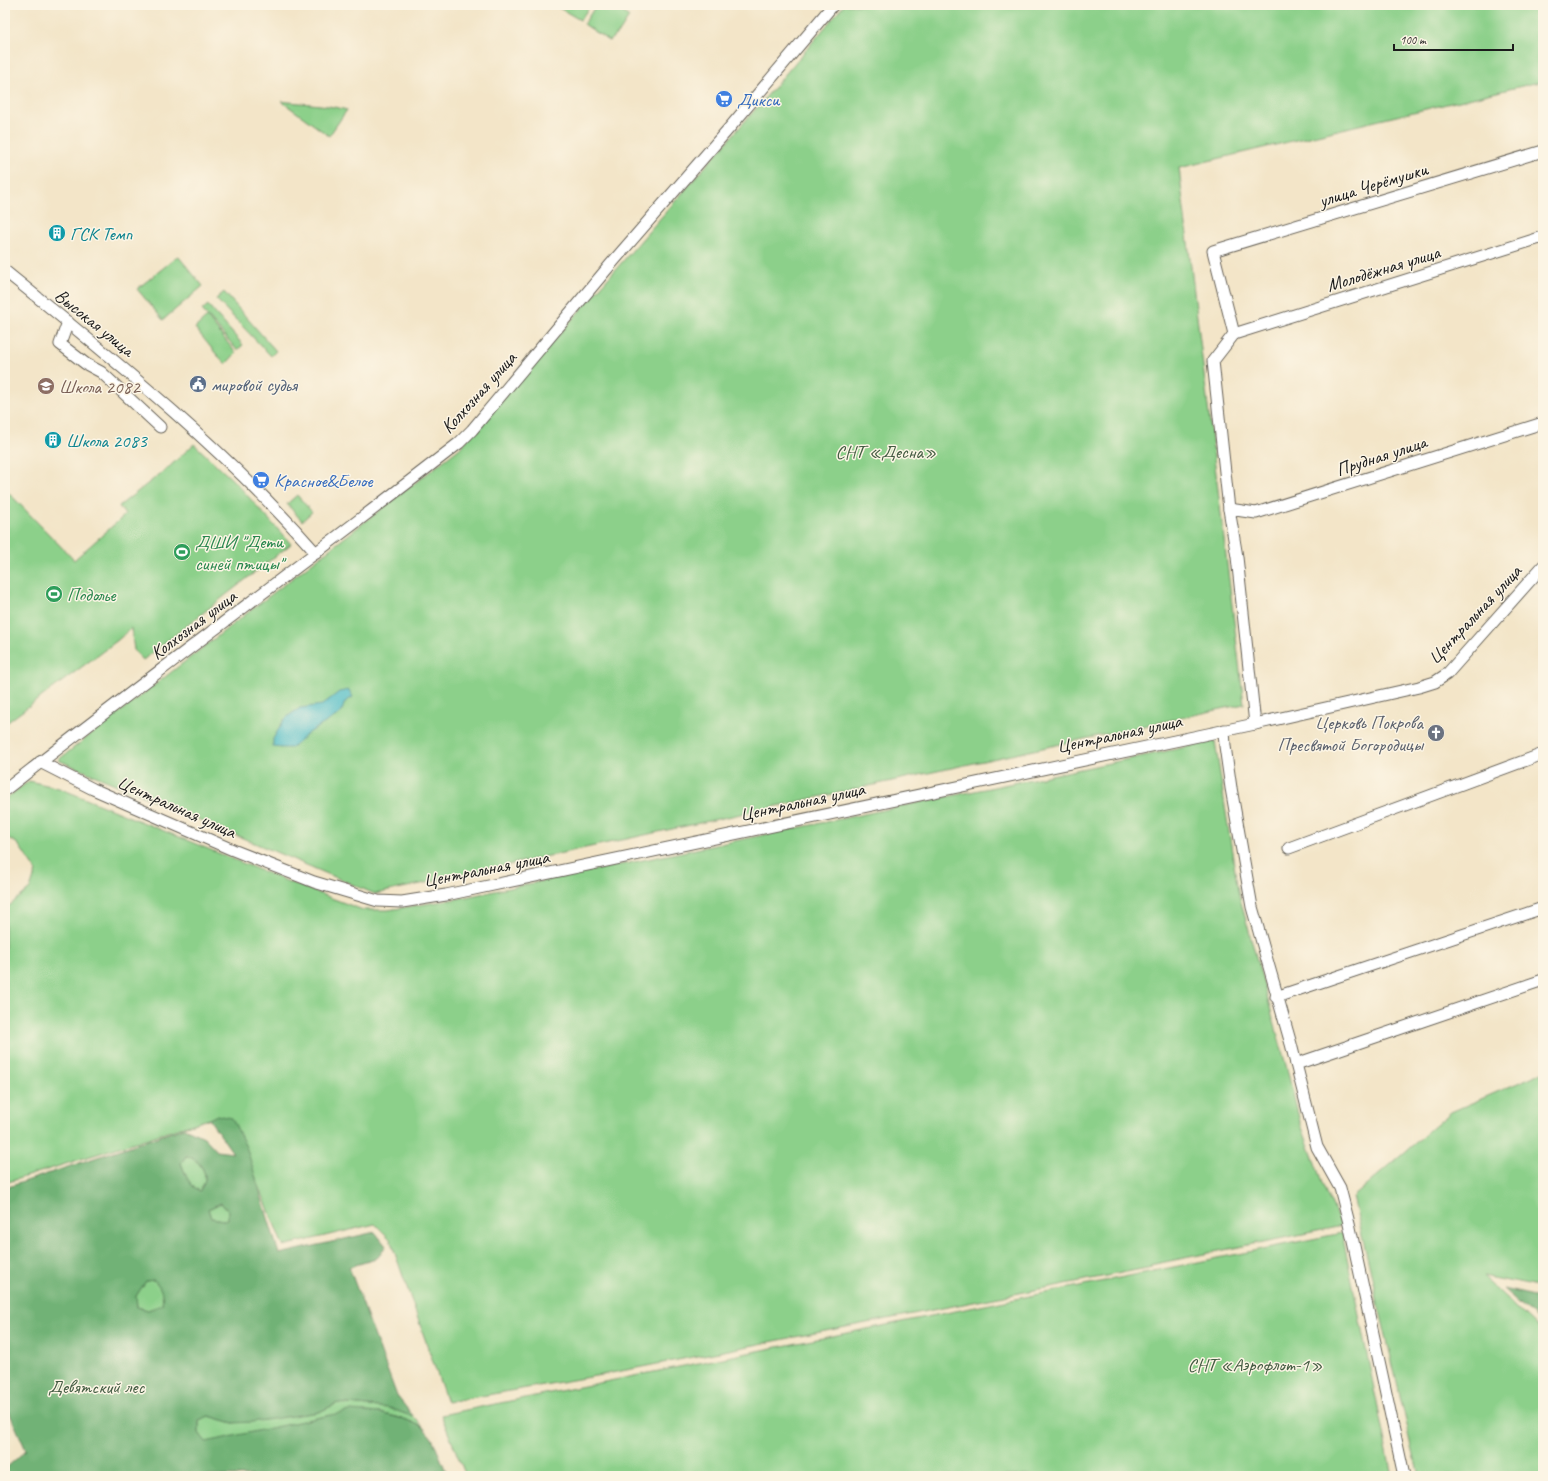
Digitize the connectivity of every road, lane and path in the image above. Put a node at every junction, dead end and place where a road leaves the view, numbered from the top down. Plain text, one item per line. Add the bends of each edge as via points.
1 (833, 5) edge
2 (1543, 151) edge
3 (1543, 237) edge
4 (5, 271) edge
5 (68, 322) junction
6 (1234, 334) junction
7 (1543, 423) edge
8 (160, 426) dead end
9 (1229, 509) junction
10 (316, 553) junction
11 (1543, 566) edge
12 (1255, 724) junction
13 (1224, 730) junction
14 (1543, 754) edge
15 (40, 762) junction
16 (5, 790) edge
17 (1290, 848) dead end
18 (1543, 908) edge
19 (1543, 980) edge
20 (1276, 997) junction
21 (1296, 1064) junction
22 (1404, 1476) edge

1 - 10 street, Колхозная улица via 472,430 421,473
2 - 6 street, улица Черёмушки via 1213,252
3 - 6 street, Молодёжная улица
4 - 5 street, Высокая улица
5 - 8 street via 60,344 101,372
5 - 10 street, Высокая улица via 203,439
6 - 9 street via 1212,361
7 - 9 street, Прудная улица via 1256,513
9 - 12 street via 1237,557
10 - 15 street, Колхозная улица
11 - 12 street, Центральная улица via 1459,663 1435,682
12 - 13 street, Центральная улица
13 - 15 street, Центральная улица via 446,895 402,902 378,901 314,882 226,847
13 - 20 street via 1231,788 1252,907
14 - 17 street
15 - 16 street, Колхозная улица
18 - 20 street
19 - 21 street
20 - 21 street
21 - 22 street via 1317,1147 1340,1188 1350,1223

